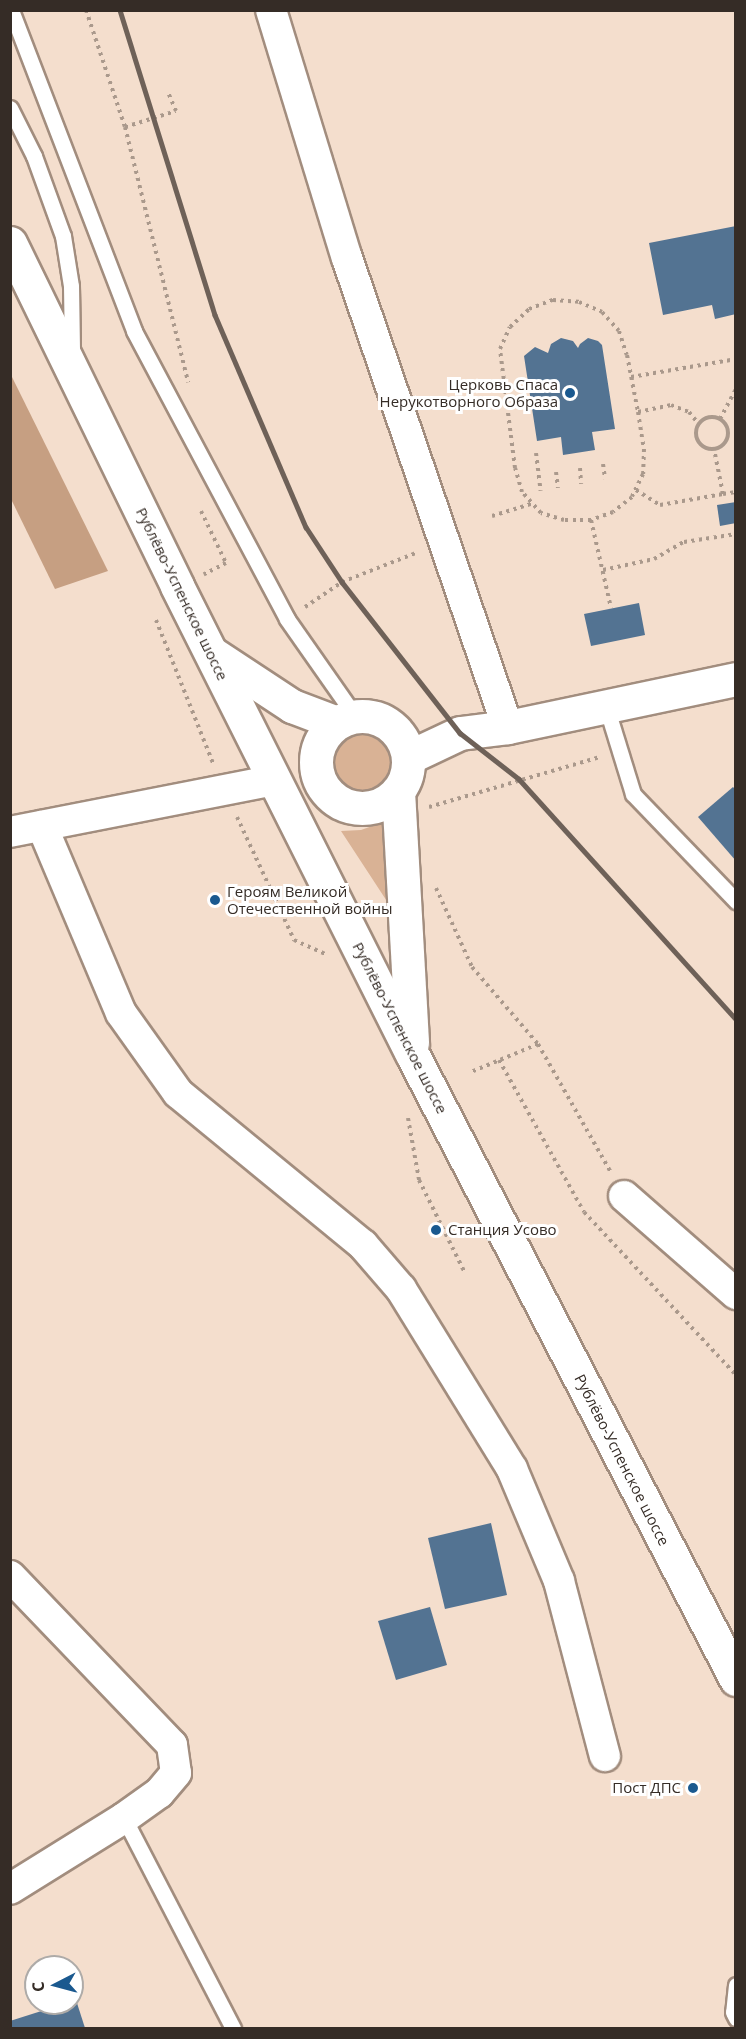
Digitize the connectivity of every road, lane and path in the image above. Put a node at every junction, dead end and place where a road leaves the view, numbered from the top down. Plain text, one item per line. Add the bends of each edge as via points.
1 (11, 10) edge
2 (86, 10) edge
3 (271, 10) edge
4 (168, 92) dead end
5 (10, 108) edge
6 (125, 127) junction
7 (10, 243) edge
8 (735, 359) edge
9 (72, 370) junction
10 (631, 377) junction
11 (735, 389) edge
12 (190, 390) dead end
13 (638, 412) junction
14 (720, 419) junction
15 (699, 423) junction
16 (714, 449) junction
17 (536, 453) dead end
18 (603, 464) dead end
19 (580, 468) dead end
20 (556, 472) dead end
21 (605, 479) dead end
22 (581, 484) dead end
23 (558, 488) dead end
24 (636, 490) junction
25 (541, 491) dead end
26 (735, 492) edge
27 (723, 494) junction
28 (531, 504) junction
29 (492, 516) dead end
30 (591, 520) junction
31 (735, 534) edge
32 (443, 542) junction
33 (603, 570) junction
34 (177, 586) junction
35 (305, 607) dead end
36 (611, 608) dead end
37 (211, 653) junction
38 (735, 679) edge
39 (595, 709) junction
40 (346, 719) junction
41 (508, 727) junction
42 (409, 757) junction
43 (317, 774) junction
44 (275, 780) junction
45 (224, 790) junction
46 (411, 800) junction
47 (42, 826) junction
48 (10, 832) edge
49 (432, 880) dead end
50 (735, 901) edge
51 (336, 959) dead end
52 (538, 1044) junction
53 (412, 1054) junction
54 (471, 1072) dead end
55 (407, 1116) dead end
56 (624, 1196) joint
57 (464, 1271) dead end
58 (735, 1294) edge
59 (10, 1576) edge
60 (735, 1679) edge
61 (605, 1756) dead end
62 (124, 1818) junction
63 (10, 1889) edge
64 (735, 1985) edge
65 (735, 2018) edge
66 (233, 2028) edge

1 - 40 lane via 134,331 286,619
2 - 6 path
3 - 32 street via 347,258
4 - 6 path via 176,111
5 - 9 lane via 34,156 63,236 71,286
6 - 12 path
7 - 9 main road, Рублёво-Успенское шоссе
8 - 10 path
9 - 34 main road, Рублёво-Успенское шоссе
10 - 13 path
10 - 28 path via 619,331 602,312 579,302 553,300 529,309 510,327 500,350 515,468 522,492
11 - 14 path
13 - 15 path via 671,405 689,412
13 - 24 path via 644,466
14 - 15 path via 709,417
14 - 16 path via 726,425 727,437 725,443
15 - 16 path via 697,441
16 - 27 path
17 - 25 path
18 - 21 path
19 - 22 path
20 - 23 path
24 - 27 path via 660,505
24 - 30 path via 613,512
26 - 27 path
28 - 29 path
28 - 30 path via 541,513 564,520
30 - 33 path
31 - 33 path via 684,542 654,559
32 - 35 path via 342,582
32 - 41 street
33 - 36 path
34 - 37 main road, Рублёво-Успенское шоссе
34 - 45 path via 153,612
37 - 40 main road via 292,706
37 - 44 main road, Рублёво-Успенское шоссе
38 - 39 main road
39 - 41 main road
39 - 46 path via 600,757
39 - 50 lane via 633,795
40 - 42 main road via 374,717 390,725 403,740
40 - 43 main road via 323,736 316,754
41 - 42 main road via 460,733
42 - 46 main road
43 - 44 main road
43 - 46 main road via 336,801 352,808
44 - 45 street
44 - 53 main road, Рублёво-Успенское шоссе
45 - 47 street
45 - 51 path via 294,940
46 - 53 main road
47 - 48 street
47 - 61 street via 121,1013 178,1093 363,1245 401,1289 512,1469 559,1581
49 - 52 path via 472,967
52 - 54 path
52 - 56 path
53 - 60 main road, Рублёво-Успенское шоссе
55 - 57 path via 419,1180
56 - 58 street
59 - 62 street via 172,1745 176,1773 159,1793
62 - 63 street
62 - 66 lane
64 - 65 lane

